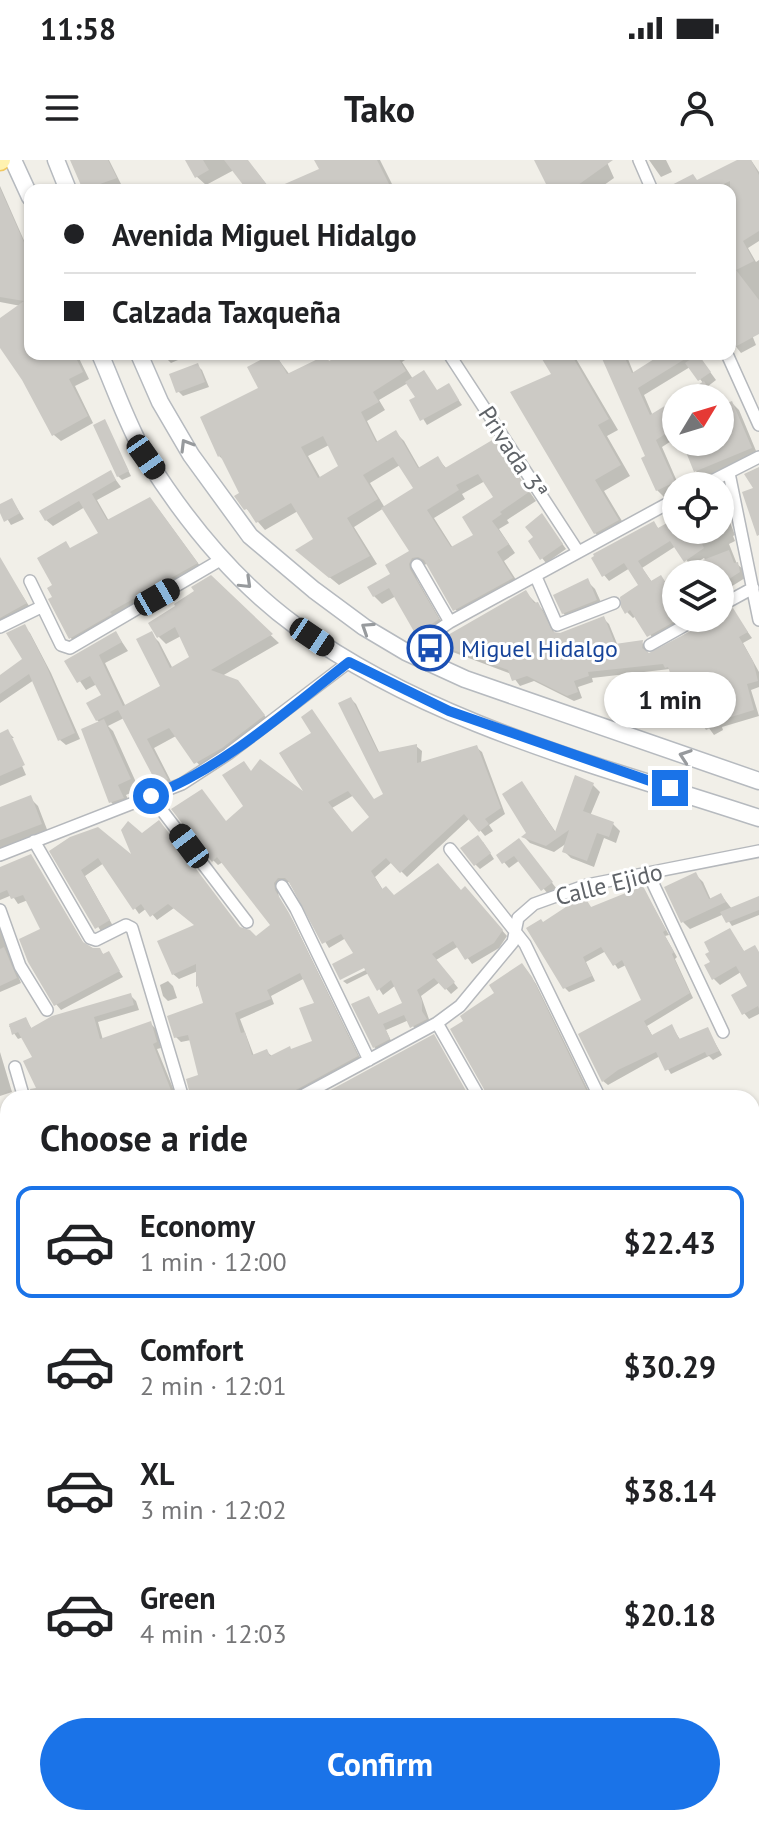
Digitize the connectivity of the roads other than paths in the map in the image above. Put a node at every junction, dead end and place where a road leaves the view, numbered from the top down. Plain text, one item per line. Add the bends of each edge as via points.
1 (13, 160) edge
2 (56, 160) edge
3 (639, 160) edge
4 (24, 184) edge
5 (66, 184) edge
6 (649, 184) edge
7 (103, 360) edge
8 (142, 360) edge
9 (453, 360) edge
10 (730, 360) edge
11 (759, 425) edge
12 (759, 457) edge
13 (731, 472) edge
14 (734, 497) edge
15 (662, 506) edge
16 (577, 550) junction
17 (222, 559) junction
18 (417, 565) dead end
19 (536, 577) junction
20 (30, 581) dead end
21 (753, 588) junction
22 (734, 598) edge
23 (614, 603) dead end
24 (41, 607) junction
25 (759, 620) edge
26 (450, 622) junction
27 (0, 627) edge
28 (673, 632) edge
29 (650, 645) dead end
30 (406, 652) junction
31 (349, 662) junction
32 (759, 781) edge
33 (151, 796) junction
34 (759, 818) edge
35 (34, 841) junction
36 (450, 849) dead end
37 (759, 851) edge
38 (0, 855) edge
39 (648, 873) junction
40 (282, 886) dead end
41 (0, 910) edge
42 (247, 922) dead end
43 (515, 933) junction
44 (47, 1010) dead end
45 (437, 1023) junction
46 (723, 1032) dead end
47 (369, 1060) junction
48 (15, 1067) dead end
49 (22, 1090) edge
50 (181, 1090) edge
51 (313, 1090) edge
52 (475, 1090) edge
53 (596, 1090) edge

1 - 4 main road
2 - 5 main road
3 - 6 street
7 - 17 main road via 146,457
30 -> 8 main road via 314,590 250,536 191,455
9 - 16 street, Privada 3ª
10 - 11 street
12 - 13 street
14 - 21 street
15 - 16 street
16 - 19 street
17 - 24 street via 70,648 61,645
17 -> 31 main road via 294,625
18 - 26 street
19 - 23 street via 557,625
19 - 26 street
20 - 24 street
21 - 22 street
21 - 25 street
24 - 27 street
26 - 30 street
28 - 29 street
32 -> 30 main road via 465,679
31 - 33 street via 228,754 182,784
31 - 34 main road via 449,711
33 - 35 street
33 - 42 street
35 - 38 street
35 - 50 street via 90,938 126,925 132,928
36 - 43 street
37 - 39 street, Calle Ejido
39 - 43 street, Calle Ejido via 587,885 534,904 518,918
39 - 46 street
40 - 47 street
41 - 44 street via 20,966
43 - 45 street, Calle Ejido via 460,1006
43 - 53 street
45 - 47 street, Calle Ejido
45 - 52 street
47 - 51 street, Calle Ejido
48 - 49 street

